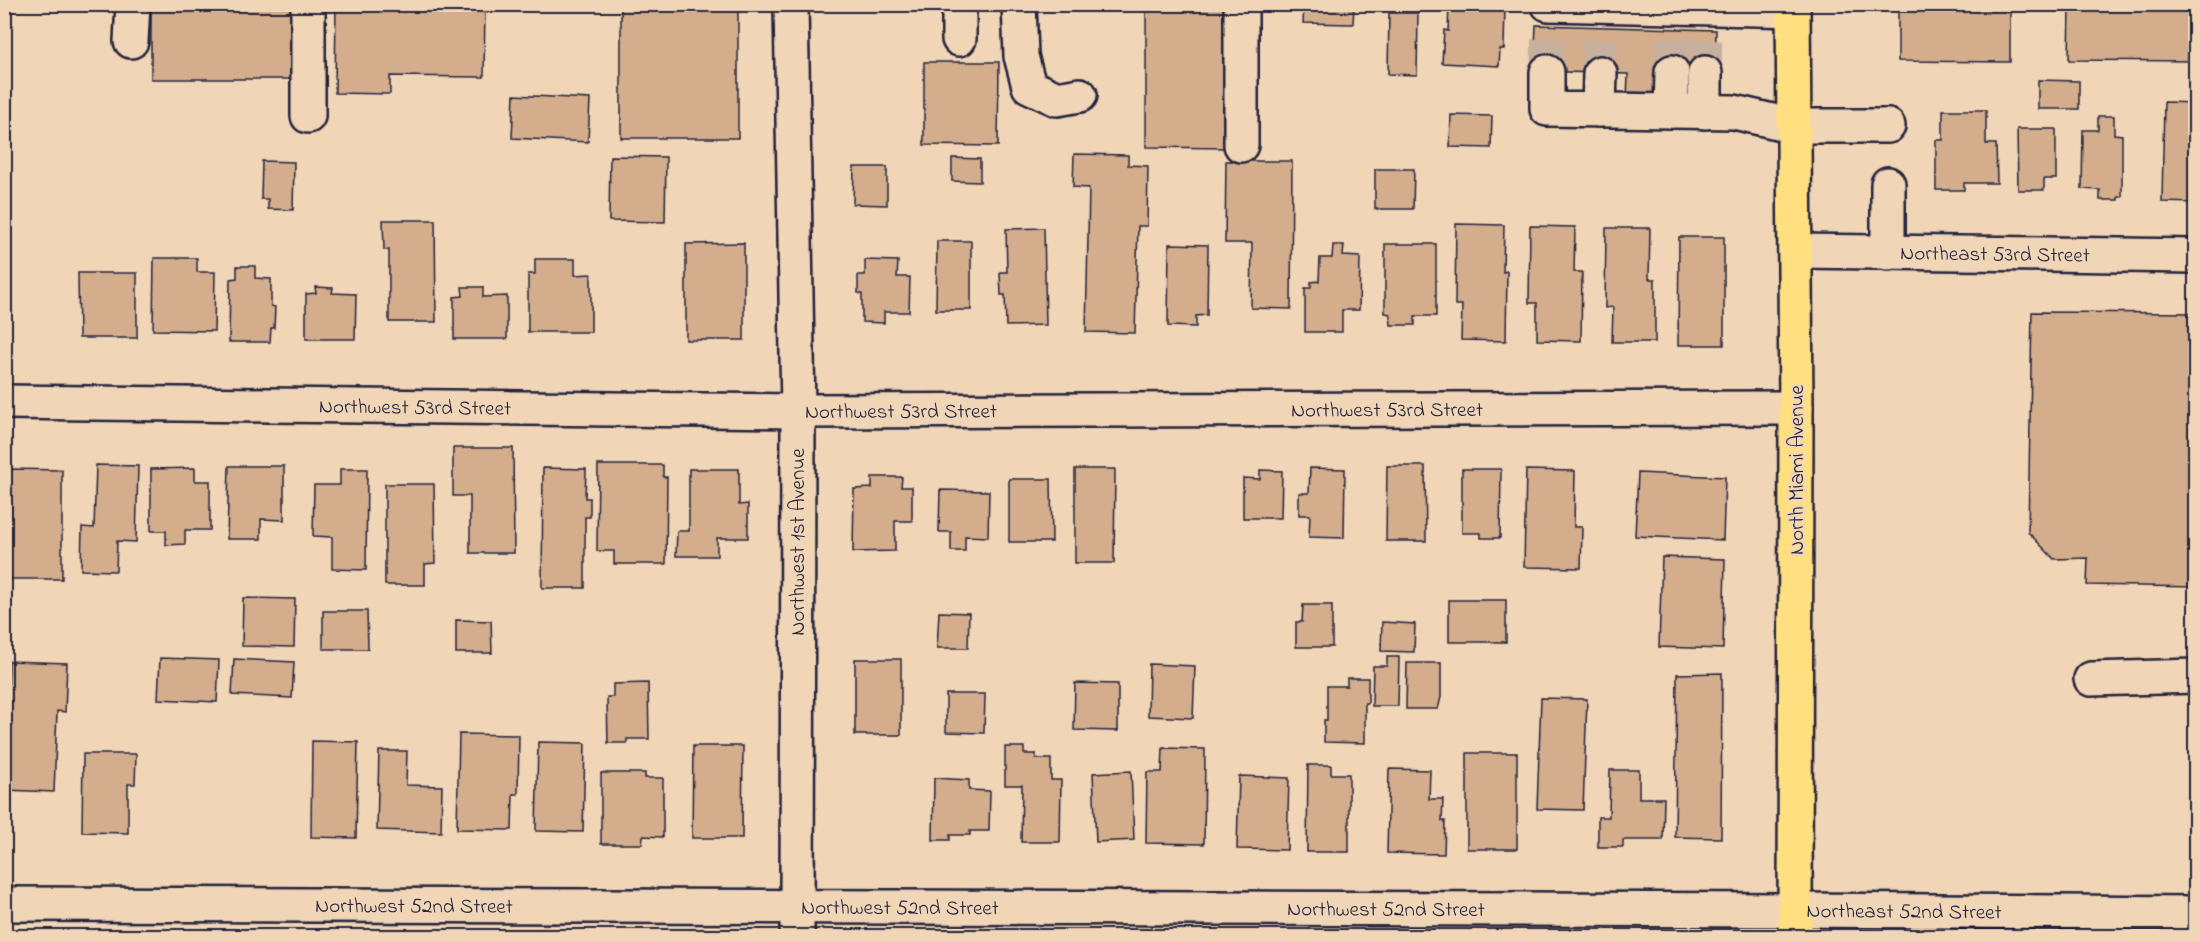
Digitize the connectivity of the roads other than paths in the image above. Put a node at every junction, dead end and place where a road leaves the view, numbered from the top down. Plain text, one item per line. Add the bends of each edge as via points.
1 (133, 4) edge
2 (308, 4) edge
3 (791, 4) edge
4 (959, 4) edge
5 (1019, 4) edge
6 (1241, 4) edge
7 (1793, 7) edge
8 (1548, 12) edge
9 (1672, 14) edge
10 (959, 39) dead end
11 (130, 41) dead end
12 (1547, 72) tunnel mouth
13 (1672, 72) tunnel mouth
14 (1600, 73) tunnel mouth
15 (1704, 74) tunnel mouth
16 (1080, 95) dead end
17 (1599, 110) junction
18 (1671, 111) junction
19 (1705, 112) junction
20 (308, 116) dead end
21 (1794, 126) junction
22 (1888, 126) dead end
23 (1242, 145) dead end
24 (1888, 184) dead end
25 (1795, 251) junction
26 (1888, 253) junction
27 (2196, 256) edge
28 (4, 402) edge
29 (1796, 408) junction
30 (798, 411) junction
31 (2196, 676) edge
32 (2091, 679) dead end
33 (4, 904) edge
34 (2196, 913) edge
35 (797, 922) edge
36 (1795, 923) edge

1 - 11 street
2 - 20 street
3 - 30 street, Northwest 1st Avenue
4 - 10 street
5 - 16 street via 1021,56 1029,86 1057,99
6 - 23 street
7 - 9 street via 1706,19
7 - 21 main road, North Miami Avenue
8 - 9 street via 1600,16
12 - 17 street via 1547,109
13 - 18 street
14 - 17 street
15 - 19 street
17 - 18 street
18 - 19 street
19 - 21 street via 1734,112
21 - 22 street
21 - 25 main road, North Miami Avenue
24 - 26 street
25 - 26 street, Northeast 53rd Street
25 - 29 main road, North Miami Avenue
26 - 27 street, Northeast 53rd Street
28 - 30 street, Northwest 53rd Street
29 - 30 street, Northwest 53rd Street
29 - 36 main road, North Miami Avenue
30 - 35 street, Northwest 1st Avenue
31 - 32 street
33 - 35 street, Northwest 52nd Street
34 - 36 street, Northeast 52nd Street
35 - 36 street, Northwest 52nd Street

